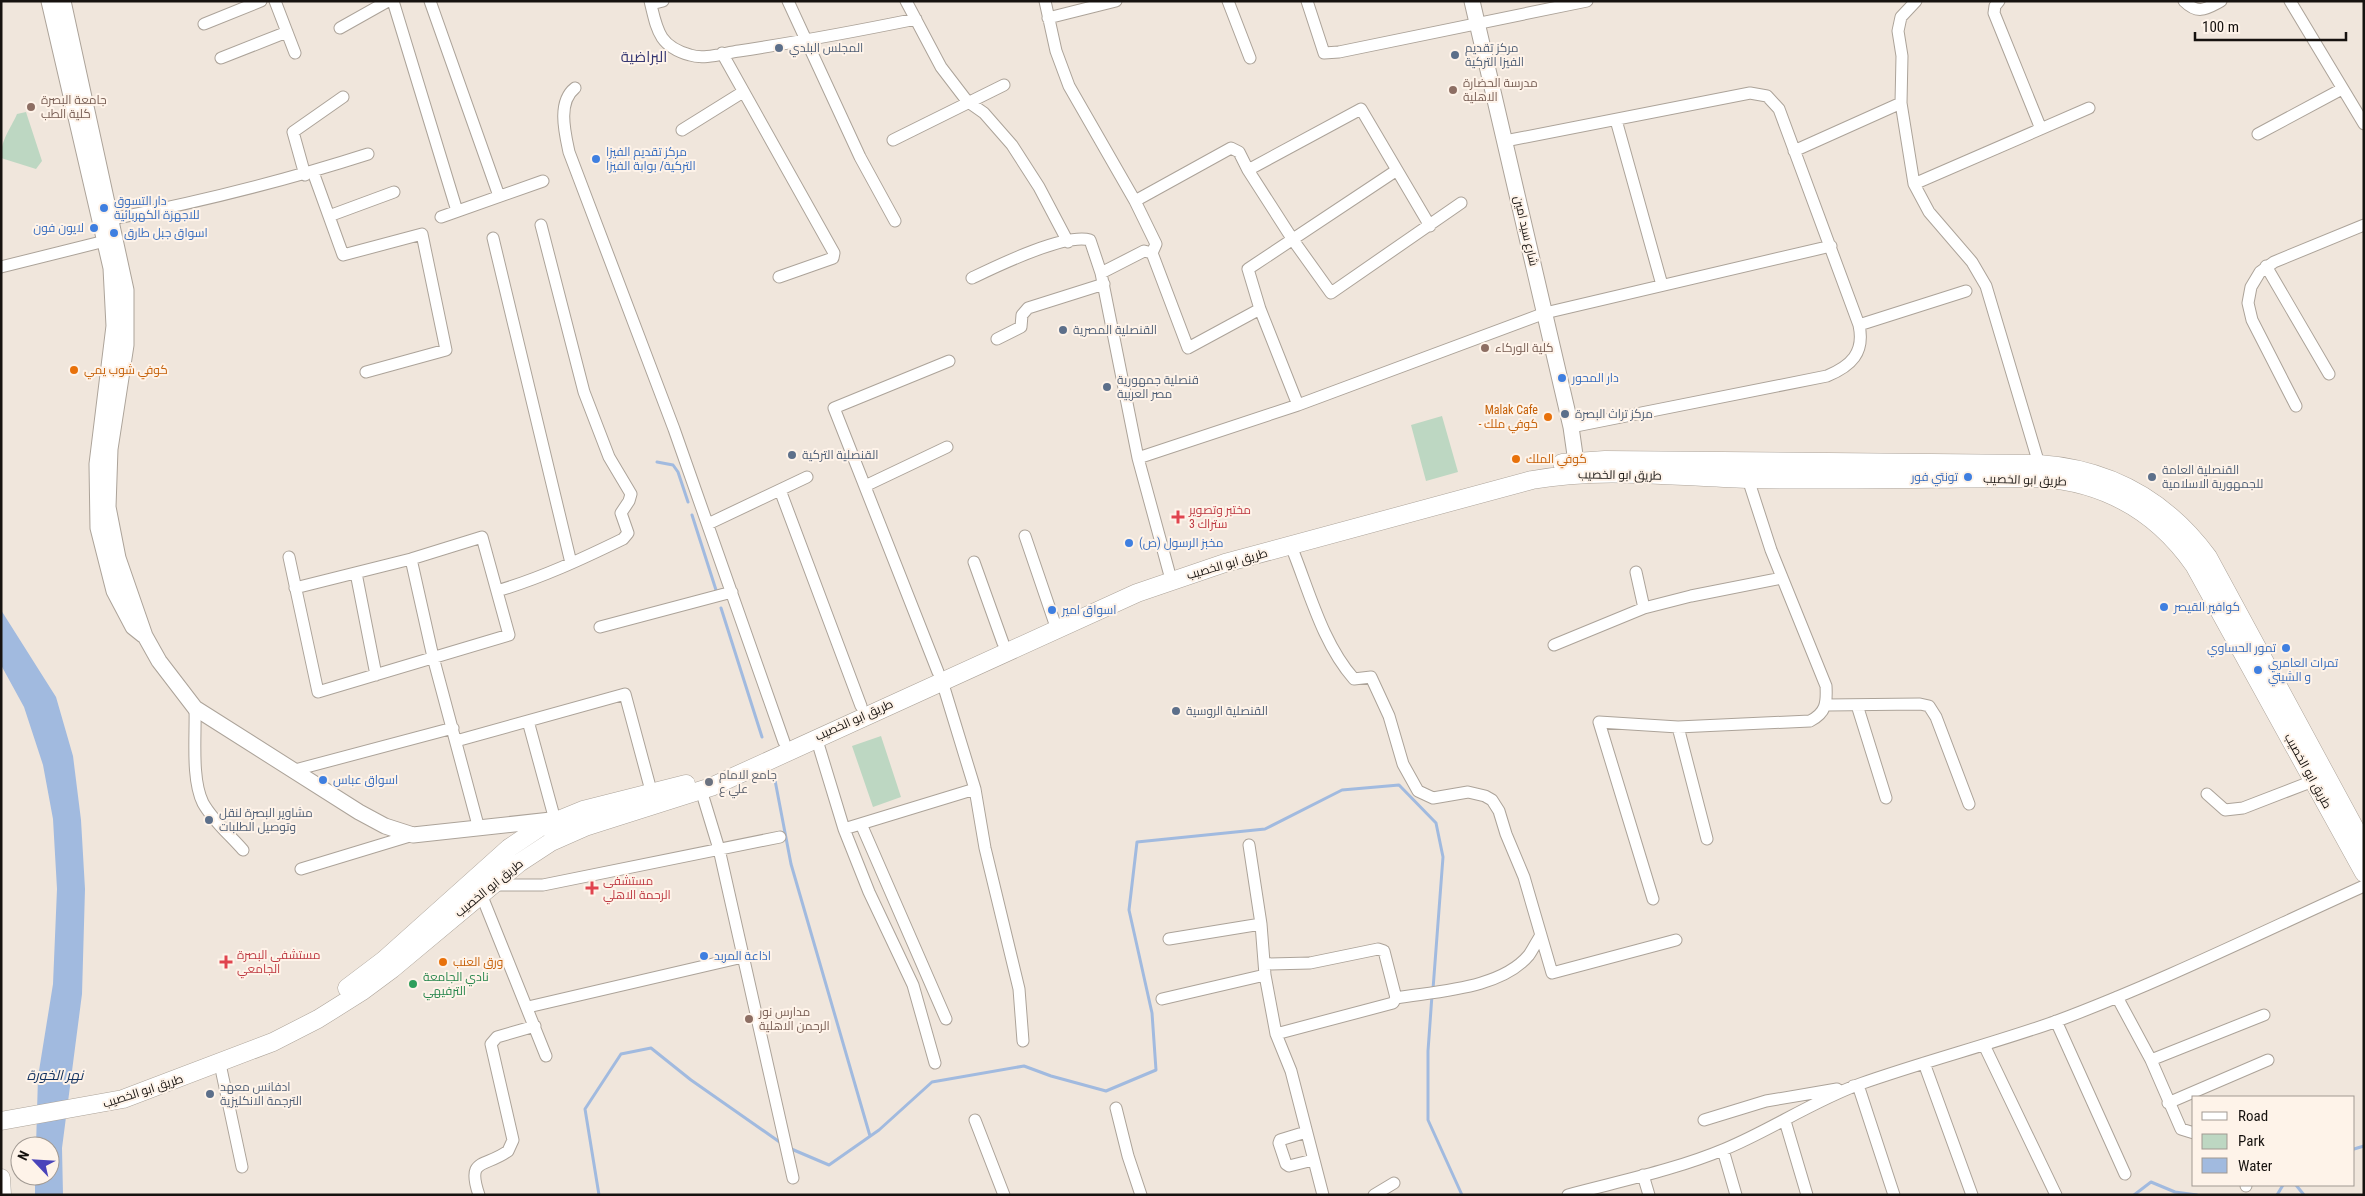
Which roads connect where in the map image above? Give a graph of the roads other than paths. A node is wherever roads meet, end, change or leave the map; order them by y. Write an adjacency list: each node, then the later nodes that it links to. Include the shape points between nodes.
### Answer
1 (49, 1): 74 (street)
2 (63, 1): 67 (street)
3 (261, 1): 27 (street)
4 (275, 1): 30 (street)
5 (364, 1): 24 (street)
6 (388, 1): 24 (street)
7 (394, 1): 64 (street)
8 (430, 1): 61 (street)
9 (663, 1): 23 (street)
10 (788, 1): 31 (street)
11 (906, 1): 26 (street)
12 (1045, 1): 25 (street)
13 (1116, 1): 25 (street)
14 (1228, 1): 35 (street)
15 (1307, 1): 28 (street, via 1324,53)
16 (1472, 1): 28 (street, شارع سيد امين)
17 (1587, 1): 28 (street)
18 (1916, 1): 43 (street, via 1898,24 1902,50)
19 (1999, 1): 48 (street, via 1994,13)
20 (2184, 1): 21 (street, via 2193,10 2201,11)
21 (2221, 1)
22 (2290, 1): 38 (street)
23 (650, 3): 33 (street, via 658,34 670,46 691,56)
24 (368, 13): 29 (street)
25 (1048, 18): 62 (street, via 1069,86)
26 (916, 19): 31 (street); 42 (street, via 941,67)
27 (204, 24)
28 (1477, 24): 52 (street, شارع سيد امين)
29 (340, 28)
30 (286, 32): 32 (street); 34 (street)
31 (804, 41): 33 (street); 68 (street)
32 (294, 53)
33 (722, 53): 39 (street)
34 (221, 58)
35 (1250, 58)
36 (1004, 85): 42 (street)
37 (575, 88): 104 (street, via 566,98 564,108 569,152)
38 (2342, 89): 44 (street); 50 (street)
39 (743, 92): 49 (street); 80 (street, via 834,253 833,258)
40 (343, 97): 57 (street, via 292,132)
41 (2364, 99): 44 (street)
42 (966, 101): 51 (street); 75 (street, via 984,113 1012,145)
43 (1901, 103): 53 (street); 59 (street)
44 (2353, 105): 47 (street)
45 (2089, 108): 48 (street)
46 (1616, 120): 52 (street); 53 (street, via 1759,93 1774,101); 83 (street)
47 (2364, 124)
48 (2041, 129): 59 (street)
49 (682, 130)
50 (2258, 134)
51 (893, 140)
52 (1505, 141): 86 (street, شارع سيد امين)
53 (1794, 151): 76 (street)
54 (368, 154): 57 (street)
55 (1248, 170): 56 (street, via 1361,110); 62 (street, via 1239,152 1232,148); 73 (street)
56 (1397, 170): 71 (street); 73 (street)
57 (309, 173): 65 (street); 67 (street, via 205,200)
58 (543, 181): 61 (street)
59 (1914, 184): 98 (street, via 1929,212 1972,262 1986,286)
60 (394, 192): 65 (street)
61 (499, 196): 64 (street)
62 (1135, 201): 77 (street, via 1156,244)
63 (1461, 202): 71 (street)
64 (458, 211): 66 (street)
65 (329, 216): 90 (street, via 343,255 422,234 446,350)
66 (441, 217)
67 (112, 219): 122 (street, via 124,272 128,326 110,449 108,507 118,558)
68 (895, 221)
69 (541, 225): 111 (street, via 584,392 609,456 631,494 621,513 628,530 626,538)
70 (2364, 225): 78 (street)
71 (1430, 226): 73 (street, via 1332,292)
72 (493, 238): 111 (street)
73 (1292, 240): 85 (street, via 1248,269)
74 (105, 241): 79 (street); 122 (street, via 111,268 114,326 97,464 96,507 102,549 114,591 133,627)
75 (1068, 242): 81 (street, via 1032,252); 82 (street, via 1081,238 1090,240)
76 (1831, 246): 83 (street); 87 (street)
77 (1152, 253): 82 (street, via 1144,251); 85 (street, via 1188,348)
78 (2266, 266): 91 (street); 93 (street, via 2251,287 2249,312)
79 (1, 268)
80 (779, 277)
81 (972, 278)
82 (1102, 278): 88 (street, via 1028,308 1022,315 1021,327); 96 (street)
83 (1662, 285): 86 (street)
84 (1966, 290): 87 (street)
85 (1260, 309): 92 (street)
86 (1545, 313): 92 (street); 94 (street, شارع سيد امين)
87 (1859, 325): 94 (street, via 1861,343 1854,360 1827,376)
88 (997, 339)
89 (949, 360): 102 (street, via 834,408)
90 (366, 372)
91 (2329, 374)
92 (1298, 405): 96 (street)
93 (2296, 406)
94 (1571, 428): 97 (street, شارع سيد امين)
95 (947, 447): 102 (street)
96 (1138, 458): 112 (street)
97 (1576, 462): 99 (main road, طريق ابو الخصيب); 105 (main road, طريق ابو الخصيب, via 1513,474)
98 (2039, 464): 99 (main road, طريق ابو الخصيب); 153 (main road, طريق ابو الخصيب, via 2079,469 2117,481 2163,508 2196,541 2218,574)
99 (1823, 471): 101 (main road, طريق ابو الخصيب); 139 (main road, طريق ابو الخصيب, via 2057,479 2093,487 2135,506 2171,535 2194,565)
100 (807, 477): 103 (street)
101 (1748, 479): 105 (main road, طريق ابو الخصيب, via 1600,473 1566,475 1532,480); 115 (street)
102 (865, 486): 127 (street)
103 (780, 490): 104 (street); 130 (street)
104 (708, 524): 118 (street)
105 (1354, 524): 107 (main road, طريق ابو الخصيب); 112 (main road, طريق ابو الخصيب)
106 (1025, 536): 120 (street)
107 (1291, 546): 127 (main road, طريق ابو الخصيب, via 1158,585); 163 (street, via 1330,642 1345,668 1354,679 1371,677 1380,694 1390,716 1403,764 1418,791 1433,798 1468,792 1492,800 1524,877)
108 (289, 557): 116 (street)
109 (411, 559): 114 (street); 117 (street, via 482,537); 125 (street)
110 (974, 562): 123 (street)
111 (571, 563): 117 (street)
112 (1169, 572): 120 (main road, طريق ابو الخصيب)
113 (1636, 572): 119 (street)
114 (356, 573): 116 (street); 126 (street)
115 (1782, 578): 119 (street); 128 (street, via 1826,686)
116 (295, 588): 126 (street, via 318,692)
117 (497, 591): 125 (street, via 509,635)
118 (732, 592): 121 (street); 137 (street)
119 (1644, 608): 124 (street)
120 (1054, 621): 123 (main road, طريق ابو الخصيب)
121 (600, 627)
122 (145, 636): 131 (street, via 159,661)
123 (1003, 643): 127 (main road, طريق ابو الخصيب)
124 (1554, 645)
125 (433, 657): 126 (street); 134 (street)
126 (376, 675)
127 (940, 676): 130 (main road, طريق ابو الخصيب); 135 (main road, طريق ابو الخصيب); 140 (street)
128 (1827, 705): 129 (street); 133 (street, via 1819,717 1810,722)
129 (1857, 705): 144 (street); 145 (street, via 1920,704 1932,709)
130 (861, 706): 137 (main road, طريق ابو الخصيب)
131 (196, 708): 138 (street); 156 (street, via 199,794 207,809)
132 (528, 721): 136 (street); 143 (street, via 625,694); 146 (street)
133 (1678, 727): 152 (street); 161 (street, via 1599,722)
134 (453, 728): 136 (street); 138 (street)
135 (816, 737): 141 (main road, طريق ابو الخصيب); 149 (street)
136 (456, 741): 148 (street)
137 (784, 742): 143 (main road, طريق ابو الخصيب)
138 (295, 770): 150 (street, via 359,812)
139 (2313, 781): 142 (street, via 2231,810 2225,810); 158 (main road, طريق ابو الخصيب)
140 (974, 789): 147 (street); 178 (street, via 1019,989)
141 (701, 790): 143 (main road, طريق ابو الخصيب); 155 (street)
142 (2207, 794)
143 (653, 798): 146 (main road, طريق ابو الخصيب); 160 (main road, طريق ابو الخصيب, via 559,838 527,857)
144 (1886, 798)
145 (1968, 804)
146 (555, 820): 148 (street); 167 (main road, طريق ابو الخصيب, via 509,848)
147 (861, 824): 149 (street); 174 (street)
148 (479, 829): 150 (street)
149 (844, 829): 183 (street, via 912,985)
150 (413, 836): 157 (street)
151 (780, 837): 155 (street)
152 (1707, 839)
153 (2364, 845)
154 (1250, 846): 162 (street)
155 (719, 849): 160 (street, via 543,885); 166 (street)
156 (243, 850)
157 (301, 869)
158 (2364, 873)
159 (2364, 886): 169 (street)
160 (486, 890): 167 (main road, طريق ابو الخصيب); 172 (street)
161 (1653, 899)
162 (1261, 924): 164 (street); 168 (street)
163 (1541, 935): 165 (street, via 1552,973); 170 (street, via 1528,956 1481,985)
164 (1169, 939)
165 (1676, 940)
166 (743, 957): 172 (street); 204 (street)
167 (388, 964): 185 (main road, طريق ابو الخصيب, via 318,1019); 187 (main road, طريق ابو الخصيب, via 269,1032)
168 (1265, 970): 170 (street, via 1378,949 1384,951); 171 (street); 177 (street)
169 (2117, 997): 175 (street); 181 (street)
170 (1396, 998): 177 (street, via 1393,1003)
171 (1162, 999)
172 (528, 1007): 176 (street)
173 (2264, 1015): 181 (street)
174 (946, 1019)
175 (2056, 1021): 179 (street); 201 (street)
176 (535, 1026): 180 (street); 208 (street, via 497,1037 491,1044 513,1140 508,1151 475,1170 473,1178)
177 (1276, 1034): 196 (street, via 1291,1071)
178 (1023, 1041)
179 (1984, 1045): 184 (street); 218 (street)
180 (546, 1056)
181 (2150, 1060): 188 (street)
182 (2268, 1060): 188 (street)
183 (935, 1063)
184 (1924, 1063): 186 (street); 217 (street)
185 (220, 1064): 187 (main road, طريق ابو الخصيب, via 130,1097); 200 (street)
186 (1858, 1085): 193 (street, via 1766,1101); 195 (street); 216 (street)
187 (72, 1103): 191 (main road, طريق ابو الخصيب)
188 (2168, 1103): 197 (street, via 2181,1129)
189 (1, 1108): 191 (main road, طريق ابو الخصيب)
190 (1116, 1108): 210 (street)
191 (28, 1110): 194 (main road, طريق ابو الخصيب)
192 (975, 1120): 209 (street)
193 (1704, 1120)
194 (1, 1121)
195 (1785, 1121): 198 (street); 215 (street)
196 (1306, 1132): 199 (street); 199 (street, via 1279,1143 1286,1164 1290,1166)
197 (2192, 1132)
198 (1723, 1150): 202 (street); 214 (street)
199 (1313, 1160): 211 (street)
200 (242, 1167)
201 (2125, 1174)
202 (1643, 1175): 206 (street); 213 (street)
203 (1, 1178): 207 (main road)
204 (793, 1178)
205 (1394, 1183): 212 (street)
206 (1572, 1194)
207 (2, 1195)
208 (479, 1195)
209 (1004, 1195)
210 (1141, 1195)
211 (1323, 1195)
212 (1374, 1195)
213 (1649, 1195)
214 (1736, 1195)
215 (1807, 1195)
216 (1894, 1195)
217 (1972, 1195)
218 (2056, 1195)

